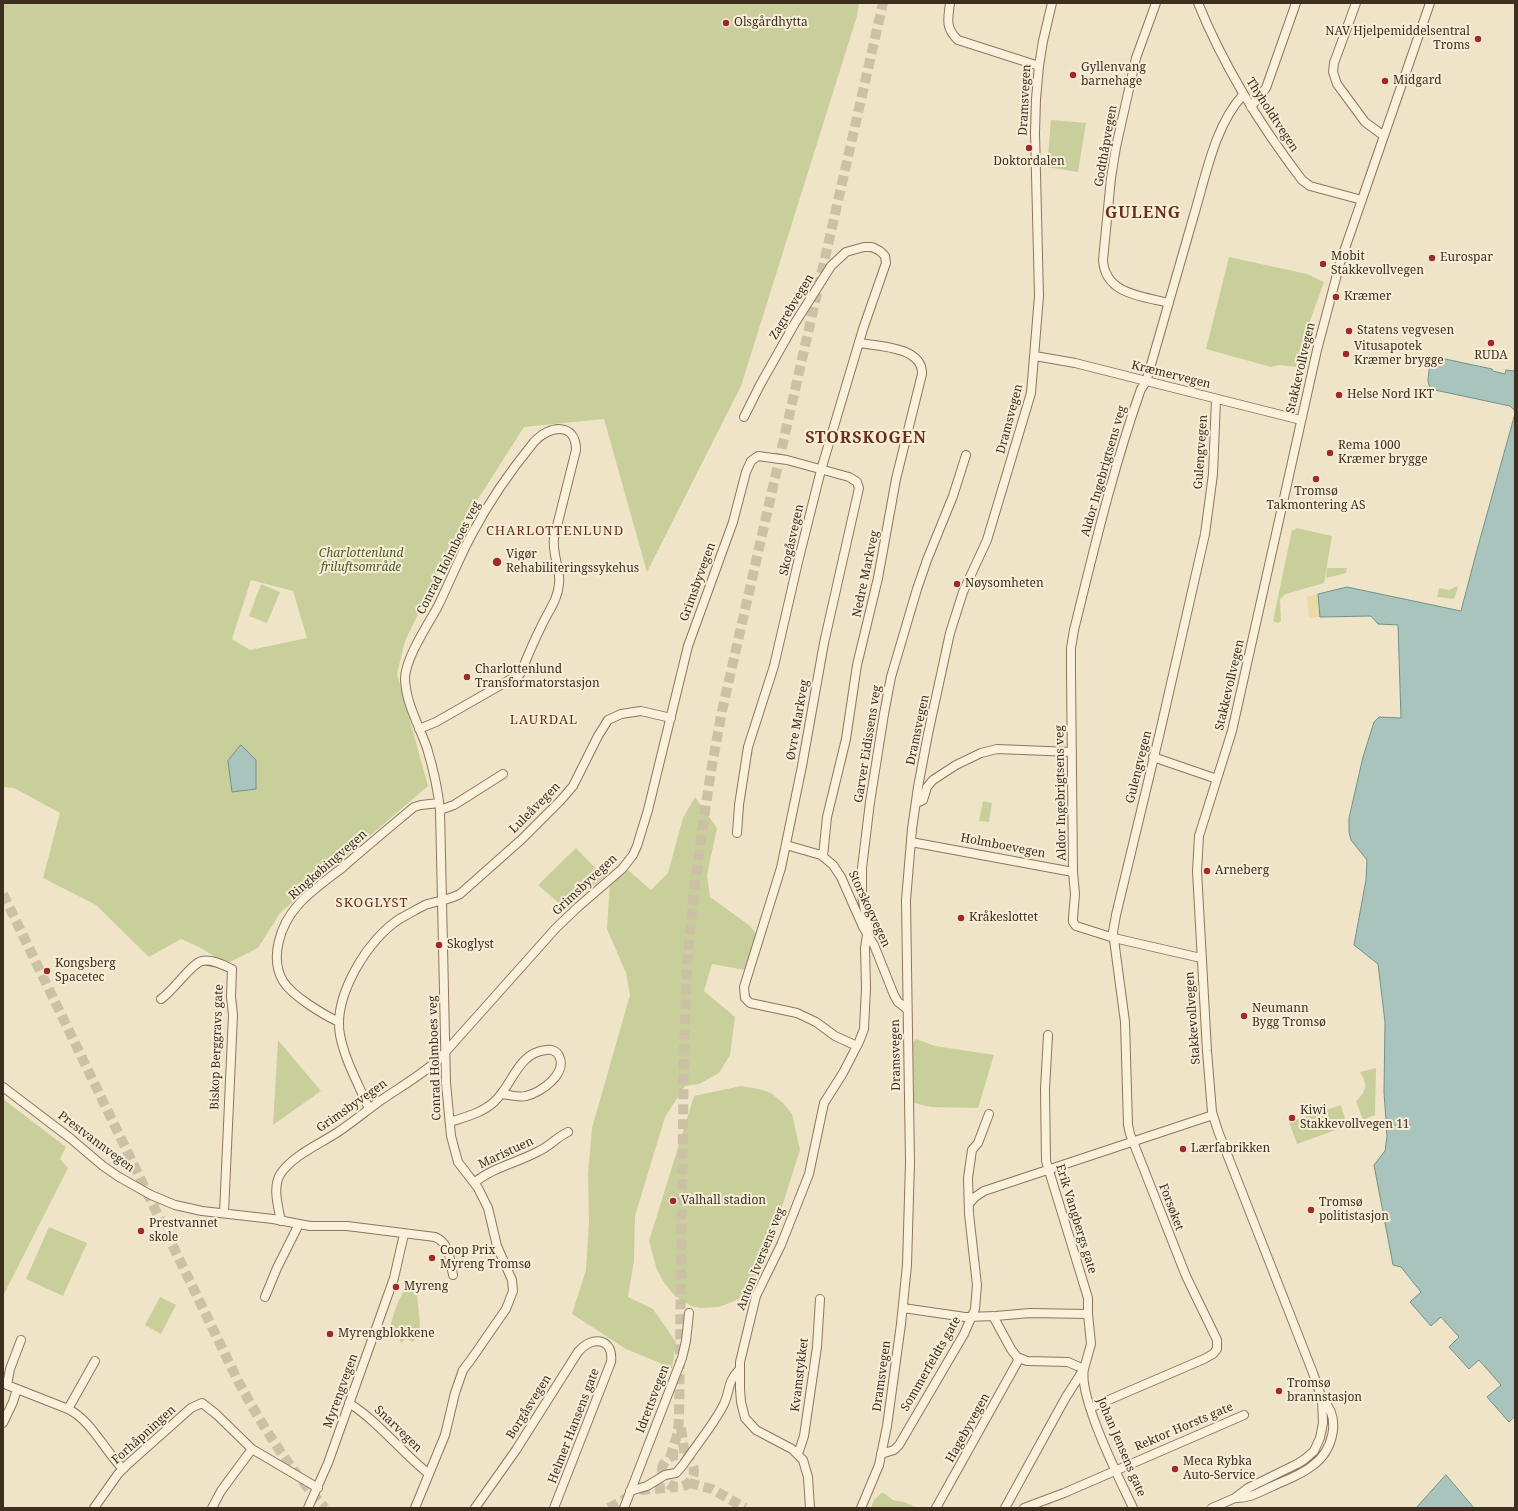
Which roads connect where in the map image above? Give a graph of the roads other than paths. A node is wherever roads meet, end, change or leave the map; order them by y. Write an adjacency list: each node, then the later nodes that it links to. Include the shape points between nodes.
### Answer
1 (950, 3): 8 (street, via 948,25 958,40)
2 (1052, 3): 8 (street, Dramsvegen)
3 (1156, 3): 14 (street, Godthåpvegen, via 1136,58 1116,147 1103,260 1106,273 1113,285)
4 (1198, 3): 9 (street, Thyholdtvegen)
5 (1296, 3): 10 (street, via 1266,88)
6 (1356, 3): 11 (street, via 1334,64 1334,75 1337,84 1365,122)
7 (1430, 3): 11 (street, Stakkevollvegen)
8 (1039, 66): 16 (street, Dramsvegen, via 1035,133 1039,296)
9 (1243, 95): 10 (street, Thyholdtvegen); 14 (street, Aldor Ingebrigtsens veg, via 1232,107 1224,122)
10 (1250, 107): 12 (street, Thyholdtvegen, via 1302,180 1310,186)
11 (1384, 136): 12 (street, Stakkevollvegen)
12 (1362, 200): 20 (street, Stakkevollvegen, via 1330,299)
13 (885, 256): 15 (street, Skogåsvegen, via 886,263); 19 (street, Zagrebvegen, via 875,248 858,248 846,252 831,266 792,329)
14 (1168, 303): 17 (street, Aldor Ingebrigtsens veg)
15 (859, 343): 22 (street, Skogåsvegen); 34 (street, Nedre Markveg, via 911,354 921,364 922,374 896,479 878,578 857,665 846,739 827,817)
16 (1035, 356): 17 (street, Kræmervegen, via 1075,363); 29 (street, Dramsvegen, via 1029,400 998,507 983,551 963,592 950,633)
17 (1146, 382): 18 (street, Kræmervegen); 25 (street, Aldor Ingebrigtsens veg, via 1141,389 1119,458 1074,630 1071,660)
18 (1216, 399): 20 (street, Kræmervegen); 26 (street, Gulengvegen, via 1213,474 1205,534)
19 (744, 417)
20 (1301, 420): 28 (street, Stakkevollvegen, via 1239,703)
21 (966, 454): 37 (street, Garver Eidissens veg, via 953,496 921,578 887,694 862,868 862,895)
22 (821, 470): 23 (street, Grimsbyvegen, via 765,456 758,456 751,461 733,522 688,646); 31 (street, Skogåsvegen, via 774,666 748,747 739,805); 33 (street, Øvre Markveg, via 854,479 859,488 824,643)
23 (670, 718): 36 (street, Luleåvegen, via 641,711 621,714 608,720 573,786 561,800 460,894); 45 (street, Grimsbyvegen, via 645,824 633,855 615,877 556,928)
24 (419, 729): 24 (street, Conrad Holmboes veg, via 409,702 405,678 409,662 472,534 508,475 538,438 550,430 562,429 570,432 574,437 576,450 555,532 553,551 560,577 559,586 520,674); 30 (street, Conrad Holmboes veg, via 433,768)
25 (1072, 752): 29 (street, via 997,749 981,753 933,780 923,800); 35 (street, Aldor Ingebrigtsens veg)
26 (1153, 757): 28 (street); 38 (street, Gulengvegen, via 1113,927)
27 (503, 774): 30 (street, via 454,805)
28 (1217, 779): 39 (street, Stakkevollvegen, via 1199,836 1197,859)
29 (916, 802): 32 (street, Dramsvegen)
30 (439, 806): 36 (street, Conrad Holmboes veg); 42 (street, Ringkøbingvegen, via 421,804 414,807 298,904 282,930 278,957 283,981 309,1004)
31 (738, 833)
32 (911, 842): 35 (street, Holmboevegen); 41 (street, Dramsvegen, via 906,900)
33 (786, 845): 34 (street, Storskogvegen); 44 (street, Øvre Markveg, via 744,987 745,998 753,1004 803,1016)
34 (823, 856): 37 (street, Storskogvegen, via 833,864 841,877)
35 (1073, 872): 38 (street, via 1074,925)
36 (441, 901): 42 (street, Luleåvegen, via 424,906 400,919 376,939 350,981); 45 (street, Conrad Holmboes veg)
37 (867, 934): 41 (street, Storskogvegen, via 894,995); 44 (street, Garver Eidissens veg, via 865,1020)
38 (1114, 938): 39 (street); 53 (street, Gulengvegen, via 1126,1038 1128,1124)
39 (1201, 958): 50 (street, Stakkevollvegen)
40 (162, 999): 57 (street, Biskop Berggravs gate, via 195,964 201,961 214,962 232,969 233,1015)
41 (907, 1009): 64 (street, Dramsvegen, via 910,1205)
42 (339, 1022): 48 (street, via 344,1050)
43 (1048, 1035): 54 (street, Erik Vangbergs gate, via 1045,1140)
44 (857, 1046): 74 (street, Anton Iversens veg, via 824,1104 809,1174 781,1245 756,1296)
45 (446, 1051): 48 (street, Grimsbyvegen, via 423,1072); 51 (street, Conrad Holmboes veg)
46 (3, 1087): 57 (street, Prestvannvegen, via 119,1177 175,1205)
47 (502, 1094): 47 (street, via 527,1057 535,1052 550,1049 558,1053 558,1073 542,1090 518,1097); 51 (street, via 483,1110)
48 (369, 1109): 58 (street, Grimsbyvegen, via 281,1173 276,1191)
49 (989, 1114): 56 (street, via 978,1143 972,1150 968,1178)
50 (1213, 1115): 53 (street); 102 (street, Stakkevollvegen, via 1322,1399 1331,1411 1334,1421 1331,1439 1323,1455 1313,1465 1248,1497 1235,1498)
51 (450, 1122): 55 (street, Conrad Holmboes veg, via 458,1162)
52 (568, 1132): 55 (street, Maristuen, via 542,1150 489,1172)
53 (1133, 1142): 54 (street); 78 (street, Forsøket, via 1188,1281 1217,1340 1217,1349 1204,1359)
54 (1048, 1170): 56 (street, via 984,1192 975,1197); 66 (street, Erik Vangbergs gate, via 1088,1298)
55 (474, 1183): 86 (street, Conrad Holmboes veg, via 488,1208 497,1246 512,1280 513,1291 506,1309 463,1370 445,1435)
56 (970, 1204): 67 (street, via 977,1285)
57 (224, 1214): 58 (street, Prestvannvegen)
58 (281, 1221): 59 (street, Prestvannvegen)
59 (299, 1224): 60 (street, Prestvannvegen, via 347,1226); 62 (street)
60 (404, 1234): 61 (street, Prestvannvegen, via 427,1235 441,1239 447,1249); 76 (street, Myrengvegen, via 394,1278)
61 (453, 1275)
62 (264, 1297)
63 (820, 1298): 82 (street, Kvamstykket, via 817,1347 803,1443)
64 (903, 1308): 67 (street); 83 (street, Dramsvegen, via 890,1409)
65 (689, 1313): 88 (street, Idrettsvegen, via 682,1358)
66 (1088, 1314): 68 (street, Sommerfeldts gate, via 1030,1313); 73 (street, via 1091,1344)
67 (972, 1316): 68 (street, Sommerfeldts gate); 83 (street, Sommerfeldts gate, via 899,1445 894,1450)
68 (993, 1316): 71 (street)
69 (21, 1340): 75 (street, via 10,1370 8,1385)
70 (611, 1352): 93 (street, Borgåsvegen, via 606,1344 599,1341 591,1341 583,1346 516,1450); 94 (street, Helmer Hansens gate, via 608,1371)
71 (1019, 1359): 73 (street, via 1034,1362 1068,1362); 98 (street, Hagebyvegen)
72 (95, 1361): 77 (street)
73 (1084, 1369): 78 (street, Johan Jensens gate, via 1083,1380); 99 (street)
74 (739, 1370): 82 (street, Anton Iversens veg, via 741,1402 749,1424); 88 (street, via 729,1384 721,1408 676,1473 665,1475 647,1486)
75 (16, 1389): 77 (street); 80 (street)
76 (349, 1403): 86 (street, Snarvegen, via 371,1419); 87 (street, Myrengvegen)
77 (68, 1408): 84 (street, via 85,1422)
78 (1090, 1408): 85 (street, Johan Jensens gate)
79 (1244, 1415): 85 (street, Rektor Horsts gate)
80 (3, 1423)
81 (252, 1449): 84 (street, Forhåpningen, via 206,1406 200,1404 191,1408); 87 (street); 90 (street, via 221,1491)
82 (798, 1454): 96 (street, via 805,1462)
83 (881, 1454): 97 (street, Dramsvegen, via 876,1475)
84 (123, 1469): 89 (street, Forhåpningen)
85 (1116, 1470): 100 (street, Rektor Horsts gate); 101 (street, Johan Jensens gate)
86 (429, 1474): 92 (street, Conrad Holmboes veg)
87 (318, 1488): 91 (street, Myrengvegen)
88 (630, 1491): 95 (street, Idrettsvegen)
89 (94, 1508)
90 (212, 1508)
91 (308, 1508)
92 (415, 1508)
93 (474, 1508)
94 (554, 1508)
95 (624, 1508)
96 (810, 1508)
97 (861, 1508)
98 (936, 1508)
99 (1005, 1508)
100 (1024, 1508)
101 (1133, 1508)
102 (1212, 1508)

